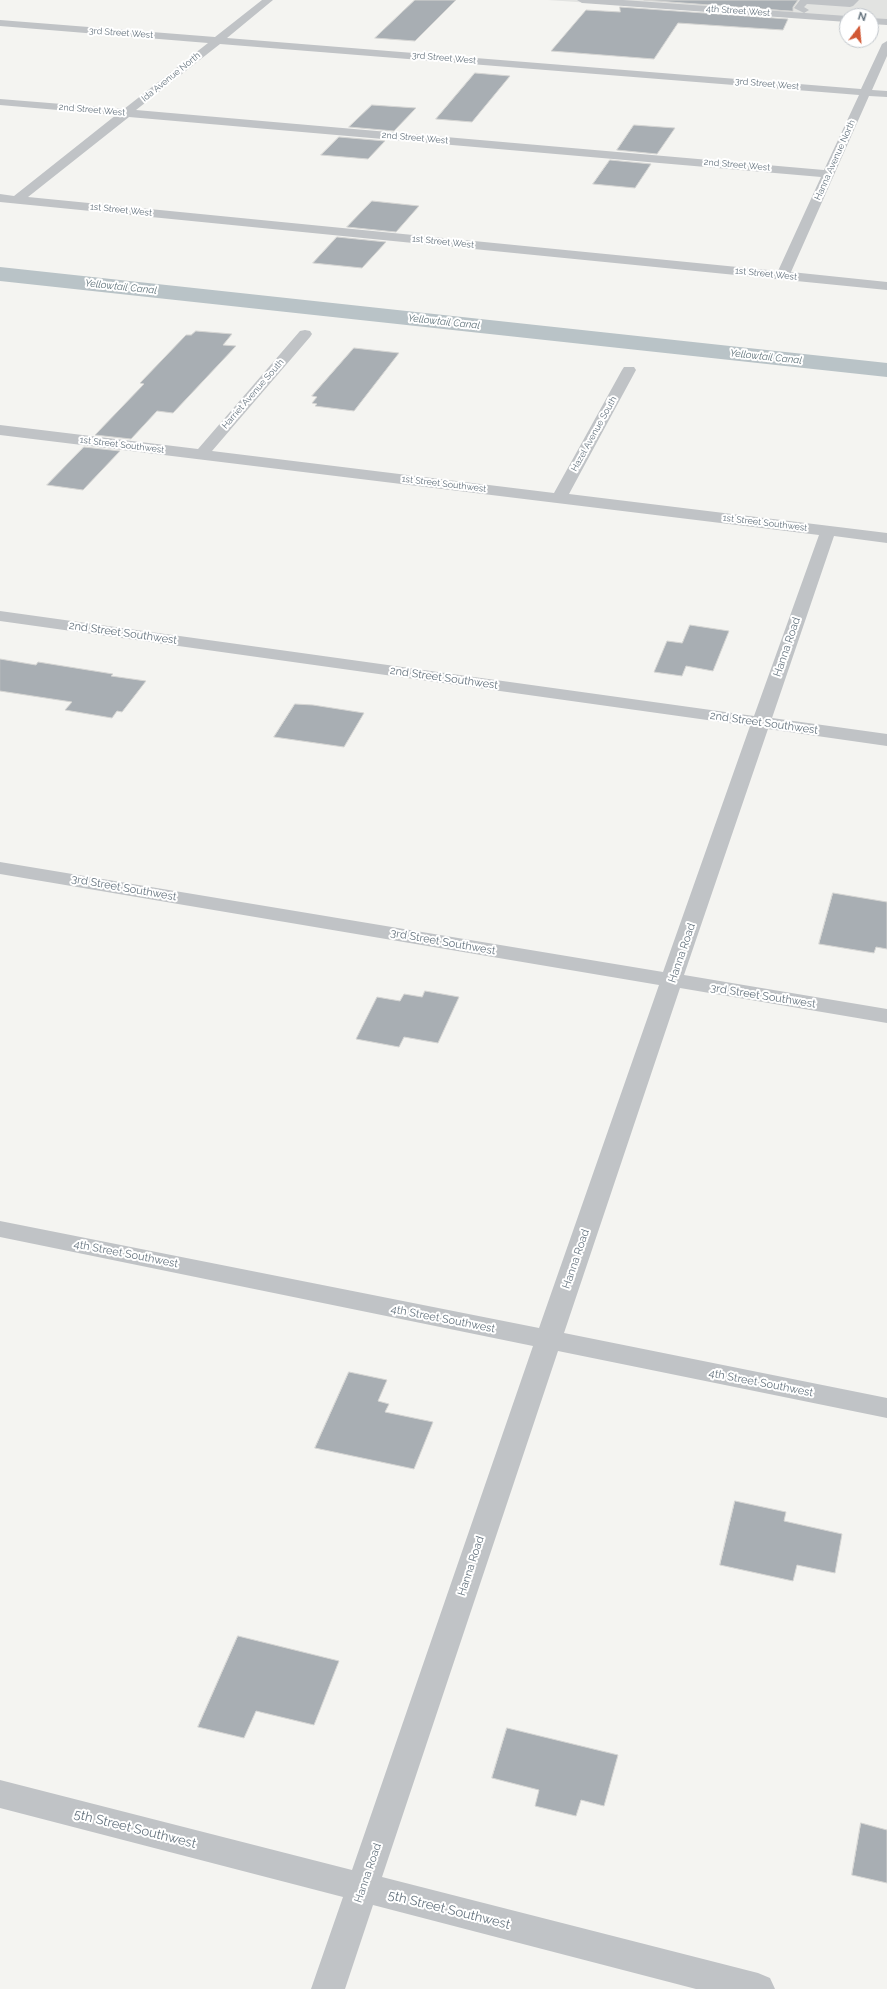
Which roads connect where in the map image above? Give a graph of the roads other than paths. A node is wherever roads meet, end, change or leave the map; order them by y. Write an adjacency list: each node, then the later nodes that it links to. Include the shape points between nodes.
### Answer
1 (268, 0): 8 (street, Ida Avenue North)
2 (582, 0): 4 (street, 4th Street West)
3 (854, 0): 5 (lane, via 850,4)
4 (611, 1): 5 (street, 4th Street West)
5 (805, 7): 6 (street, 4th Street West)
6 (839, 17)
7 (0, 23): 8 (street, 3rd Street West)
8 (217, 40): 10 (street, 3rd Street West); 13 (street, Ida Avenue North)
9 (887, 44): 10 (street, Hanna Avenue North)
10 (866, 92): 11 (street, 3rd Street West); 14 (street, Hanna Avenue North)
11 (887, 94)
12 (0, 102): 13 (street, 2nd Street West)
13 (127, 113): 14 (street, 2nd Street West); 16 (street, Ida Avenue North)
14 (829, 174): 17 (street, Hanna Avenue North)
15 (0, 198): 16 (street, 1st Street West)
16 (18, 199): 17 (street, 1st Street West)
17 (783, 275): 18 (street, 1st Street West)
18 (887, 286)
19 (305, 334): 22 (street, Harriet Avenue South)
20 (629, 370): 23 (street, Hazel Avenue South)
21 (0, 430): 22 (street, 1st Street Southwest)
22 (201, 455): 23 (street, 1st Street Southwest)
23 (559, 498): 24 (street, 1st Street Southwest)
24 (828, 531): 25 (street, 1st Street Southwest); 27 (street, Hanna Road)
25 (887, 538)
26 (0, 616): 27 (street, 2nd Street Southwest)
27 (761, 722): 28 (street, 2nd Street Southwest); 30 (street, Hanna Road)
28 (887, 740)
29 (0, 868): 30 (street, 3rd Street Southwest)
30 (672, 981): 31 (street, 3rd Street Southwest); 33 (street, Hanna Road)
31 (887, 1016)
32 (0, 1229): 33 (street, 4th Street Southwest)
33 (549, 1340): 34 (street, 4th Street Southwest); 36 (street, Hanna Road, via 495,1492)
34 (887, 1408)
35 (0, 1794): 36 (street, 5th Street Southwest)
36 (363, 1888): 37 (street, Hanna Road); 38 (street, 5th Street Southwest)
37 (328, 1989)
38 (758, 1989)

